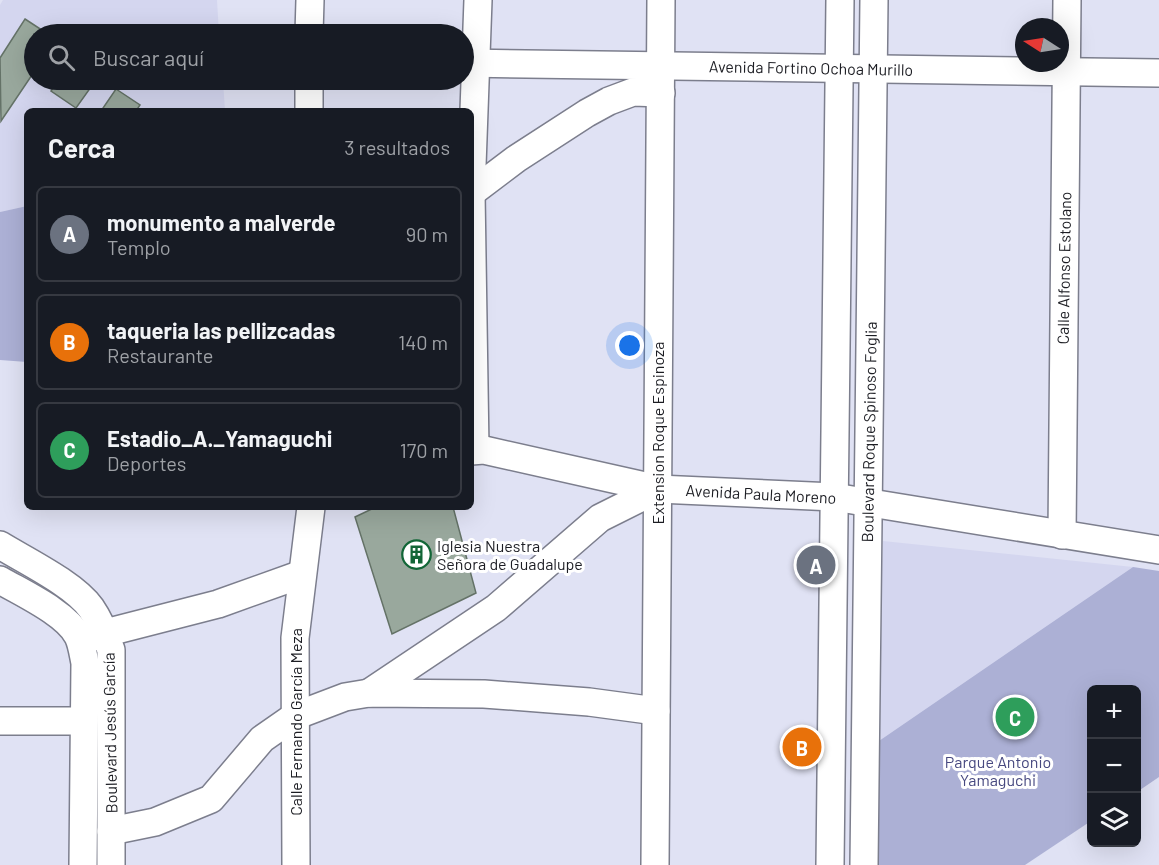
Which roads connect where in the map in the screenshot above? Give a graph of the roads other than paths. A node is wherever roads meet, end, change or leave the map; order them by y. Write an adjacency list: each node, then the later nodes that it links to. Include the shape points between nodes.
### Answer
1 (310, 0): 8 (street)
2 (478, 0): 9 (street)
3 (661, 0): 11 (street, Extension Roque Espinoza)
4 (840, 0): 12 (street, Boulevard Roque Spinoso Foglia)
5 (874, 0): 13 (street, Boulevard Roque Spinoso Foglia)
6 (1067, 0): 7 (street, Calle Alfonso Estolano)
7 (1067, 18)
8 (309, 24)
9 (474, 32)
10 (474, 63): 11 (street, Avenida Fortino Ochoa Murillo)
11 (661, 65): 12 (street, Avenida Fortino Ochoa Murillo); 20 (street, Extension Roque Espinoza)
12 (839, 69): 13 (street, Avenida Fortino Ochoa Murillo); 26 (street, Boulevard Roque Spinoso Foglia)
13 (873, 69): 14 (street, Avenida Fortino Ochoa Murillo); 27 (street, Boulevard Roque Spinoso Foglia)
14 (1015, 70)
15 (1069, 71): 17 (street, Avenida Fortino Ochoa Murillo)
16 (1066, 72): 29 (street, Calle Alfonso Estolano)
17 (1159, 73)
18 (309, 90): 21 (street)
19 (470, 90): 22 (street)
20 (661, 93): 23 (street, via 633,92 586,113); 25 (street, Extension Roque Espinoza)
21 (309, 108)
22 (470, 108)
23 (474, 191)
24 (474, 450): 25 (street, Avenida Paula Moreno)
25 (658, 489): 26 (street, Avenida Paula Moreno); 35 (street, via 600,518 496,608); 36 (street, Extension Roque Espinoza)
26 (834, 497): 27 (street, Avenida Paula Moreno); 45 (street, Boulevard Roque Spinoso Foglia)
27 (868, 502): 29 (street, Avenida Paula Moreno); 46 (street, Boulevard Roque Spinoso Foglia)
28 (311, 510): 32 (street, Calle Fernando García Meza)
29 (1062, 535): 31 (street, Avenida Paula Moreno)
30 (0, 545): 34 (street, Boulevard Jesús García, via 71,588 90,607)
31 (1159, 550)
32 (302, 574): 34 (street, via 218,604); 37 (street, Calle Fernando García Meza, via 295,638)
33 (0, 580): 34 (street, Boulevard Jesús García, via 50,610 77,633)
34 (93, 638): 39 (street, Boulevard Jesús García, via 85,663); 40 (street, Boulevard Jesús García, via 111,650)
35 (369, 693): 36 (street, via 484,694); 37 (street, via 345,697)
36 (657, 711): 44 (street, Extension Roque Espinoza)
37 (296, 716): 40 (street, via 262,739 211,799 155,822); 43 (street, Calle Fernando García Meza)
38 (0, 721): 39 (street)
39 (84, 722): 41 (street, Boulevard Jesús García)
40 (111, 831): 42 (street, Boulevard Jesús García)
41 (83, 865)
42 (111, 865)
43 (296, 865)
44 (655, 865)
45 (830, 865)
46 (864, 865)

